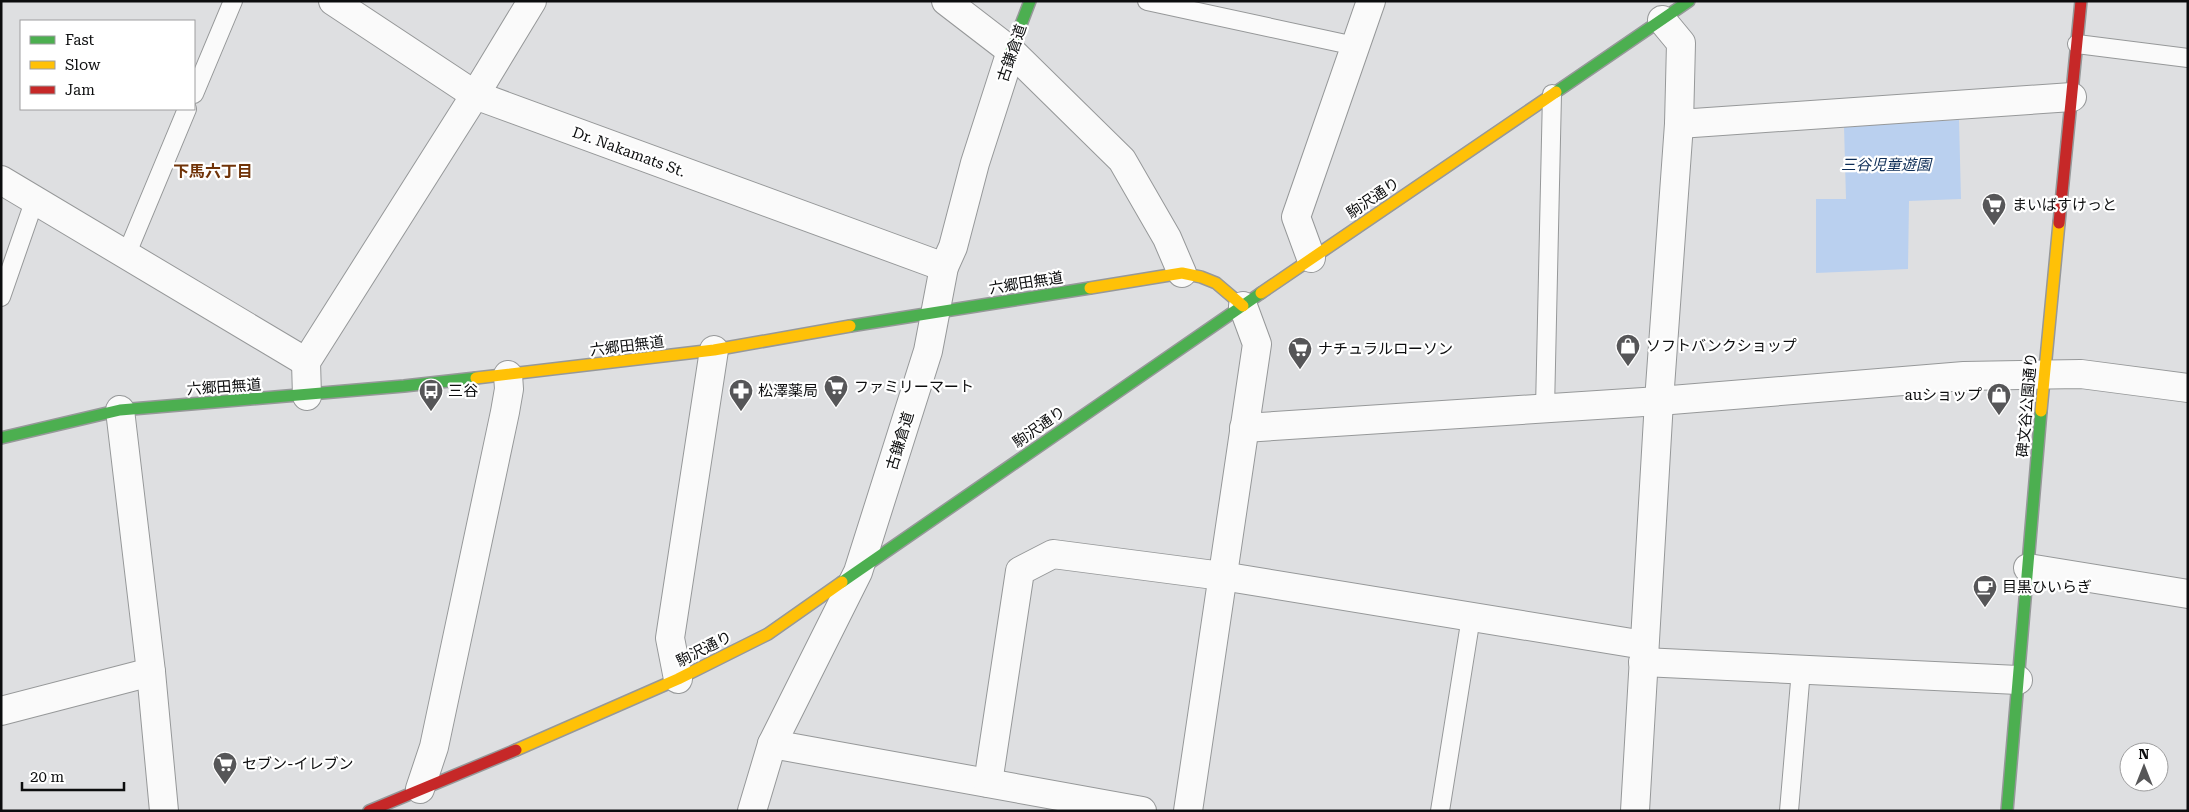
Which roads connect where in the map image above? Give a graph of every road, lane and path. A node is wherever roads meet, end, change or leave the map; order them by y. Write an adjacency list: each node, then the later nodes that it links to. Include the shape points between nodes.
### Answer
1 (233, 1): 15 (lane)
2 (333, 1): 17 (street, Dr. Nakamats St.)
3 (532, 1): 17 (street)
4 (946, 1): 13 (street)
5 (1030, 1): 13 (street, 古鎌倉道)
6 (1147, 1): 12 (lane)
7 (1372, 1): 12 (street)
8 (1690, 1): 10 (street, 駒沢通り)
9 (2081, 1): 11 (street, 碑文谷公園通り)
10 (1662, 20): 16 (street, 駒沢通り); 20 (street, via 1682,43)
11 (2077, 44): 14 (lane); 18 (street, 碑文谷公園通り)
12 (1355, 46): 24 (street, via 1296,217)
13 (1011, 51): 25 (street, 古鎌倉道); 26 (street, via 1122,160 1167,238)
14 (2188, 58)
15 (195, 92)
16 (1552, 94): 24 (street, 駒沢通り); 37 (lane)
17 (475, 95): 25 (street, Dr. Nakamats St.); 31 (street)
18 (2072, 97): 20 (street); 32 (street, 碑文谷公園通り)
19 (187, 110): 23 (lane)
20 (1679, 124): 36 (street)
21 (1, 180): 22 (street)
22 (35, 199): 23 (street); 27 (lane)
23 (126, 253): 31 (street)
24 (1311, 258): 28 (street, 駒沢通り)
25 (944, 268): 29 (street, 古鎌倉道)
26 (1182, 273): 28 (street, 六郷田無道, via 1204,276 1226,288); 29 (street, 六郷田無道)
27 (1, 297)
28 (1244, 306): 39 (street, via 1257,344); 42 (street, 駒沢通り)
29 (937, 312): 30 (street, 六郷田無道); 42 (street, 古鎌倉道, via 928,351)
30 (714, 350): 33 (street, 六郷田無道); 49 (street, via 670,638)
31 (306, 362): 35 (street)
32 (2044, 374): 34 (street, via 2081,374); 36 (street, via 1964,376); 41 (street, 碑文谷公園通り)
33 (508, 375): 35 (street, 六郷田無道); 54 (street, via 505,412 438,728)
34 (2188, 388)
35 (307, 396): 38 (street, 六郷田無道)
36 (1659, 401): 37 (street); 46 (street)
37 (1545, 409): 39 (street)
38 (120, 410): 40 (street, 六郷田無道); 48 (street)
39 (1244, 428): 43 (street)
40 (1, 438)
41 (2028, 568): 44 (street); 50 (street, 碑文谷公園通り)
42 (858, 572): 49 (street, 駒沢通り, via 768,634); 52 (street, 古鎌倉道)
43 (1222, 576): 45 (street); 53 (street, via 1053,554 1020,571); 59 (street)
44 (2188, 594)
45 (1471, 618): 46 (street); 60 (lane)
46 (1643, 654): 47 (street); 61 (street)
47 (1801, 670): 50 (street); 62 (lane)
48 (151, 672): 51 (street); 55 (street)
49 (678, 679): 54 (street, 駒沢通り, via 525,746)
50 (2018, 680): 63 (street, 碑文谷公園通り)
51 (1, 711)
52 (772, 744): 53 (street); 57 (street, 古鎌倉道)
53 (988, 783): 58 (street)
54 (417, 800): 56 (street, 駒沢通り)
55 (164, 811)
56 (369, 811)
57 (752, 811)
58 (1142, 811)
59 (1188, 811)
60 (1440, 811)
61 (1635, 811)
62 (1790, 811)
63 (2007, 811)

